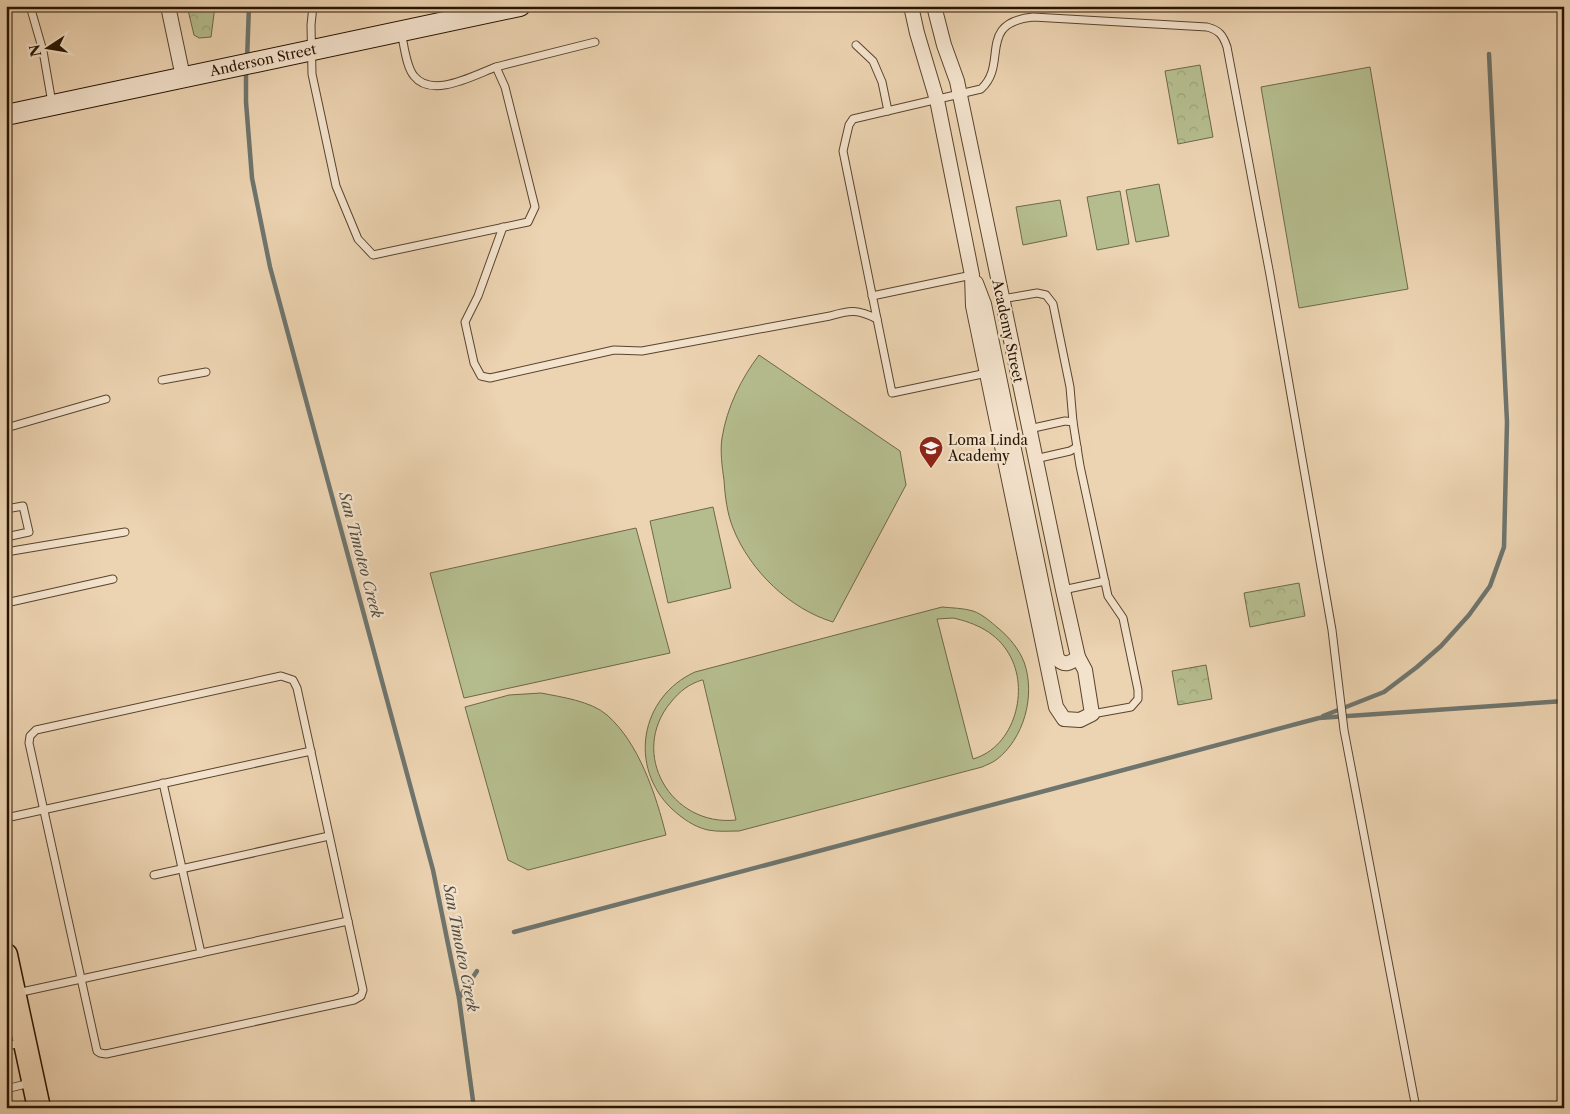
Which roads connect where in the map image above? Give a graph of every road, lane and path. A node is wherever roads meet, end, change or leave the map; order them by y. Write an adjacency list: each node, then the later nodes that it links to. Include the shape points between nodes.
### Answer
1 (30, 6): 16 (lane, via 43,51)
2 (168, 6): 13 (street)
3 (313, 6): 11 (lane)
4 (520, 6): 7 (main road, Anderson Street)
5 (911, 6): 15 (street, Academy Street)
6 (934, 6): 14 (street, Academy Street)
7 (487, 10): 8 (main road, Anderson Street)
8 (401, 31): 11 (main road, Anderson Street); 12 (lane, via 414,76 427,86 444,86)
9 (595, 42): 12 (lane)
10 (856, 45): 17 (lane, via 873,61)
11 (311, 51): 13 (main road, Anderson Street); 19 (lane, via 312,74 336,186 358,240 373,255)
12 (496, 67): 19 (lane, via 505,88 534,207 528,222)
13 (183, 77): 16 (main road, Anderson Street)
14 (959, 95): 15 (lane); 22 (street, Academy Street); 59 (lane, via 986,85 998,37 1005,26 1018,18 1207,27 1222,35 1227,47 1270,275 1332,630 1344,730)
15 (937, 100): 17 (lane); 20 (street, Academy Street)
16 (52, 105): 18 (main road, Anderson Street)
17 (888, 110): 21 (lane, via 853,119 843,150)
18 (6, 115)
19 (503, 227): 23 (lane, via 465,322 480,376 490,378 614,350 642,351 848,310 863,312)
20 (972, 275): 21 (lane); 25 (street, Academy Street, via 973,306); 41 (street, Academy Street, via 984,304 1057,658 1066,664)
21 (872, 296): 23 (lane)
22 (1002, 300): 28 (lane, via 1037,293 1046,295 1053,304 1070,387); 30 (street, Academy Street)
23 (877, 319): 25 (lane, via 892,393)
24 (206, 372): 26 (lane)
25 (987, 373): 42 (street, Academy Street, via 1056,707 1064,719 1080,720)
26 (162, 380)
27 (106, 399): 29 (lane)
28 (1073, 422): 30 (lane); 31 (lane)
29 (6, 428)
30 (1029, 428): 32 (street, Academy Street)
31 (1077, 446): 32 (lane, via 1070,451); 38 (lane)
32 (1035, 459): 39 (street, Academy Street)
33 (6, 509): 35 (lane, via 23,506 29,532)
34 (125, 532): 36 (lane)
35 (6, 536)
36 (6, 552)
37 (113, 579): 40 (lane)
38 (1105, 581): 39 (lane); 42 (lane, via 1111,603 1123,618 1138,699 1131,707)
39 (1063, 590): 41 (street, Academy Street)
40 (6, 603)
41 (1078, 657): 42 (street, Academy Street, via 1085,670)
42 (1092, 714)
43 (310, 751): 44 (lane); 45 (lane, via 293,680 281,676 262,680 36,730 29,743); 47 (lane)
44 (163, 783): 45 (lane); 48 (lane)
45 (44, 809): 46 (lane); 53 (lane)
46 (6, 818)
47 (329, 836): 48 (lane); 50 (lane)
48 (182, 868): 49 (lane); 51 (lane)
49 (154, 875)
50 (348, 921): 51 (lane); 53 (lane, via 362,996 106,1054 97,1051)
51 (201, 953): 53 (lane)
52 (6, 957): 54 (main road)
53 (81, 979): 54 (lane)
54 (14, 994): 55 (main road)
55 (16, 1044): 56 (main road)
56 (33, 1082): 57 (lane); 58 (main road)
57 (6, 1089)
58 (39, 1108)
59 (1416, 1108)

